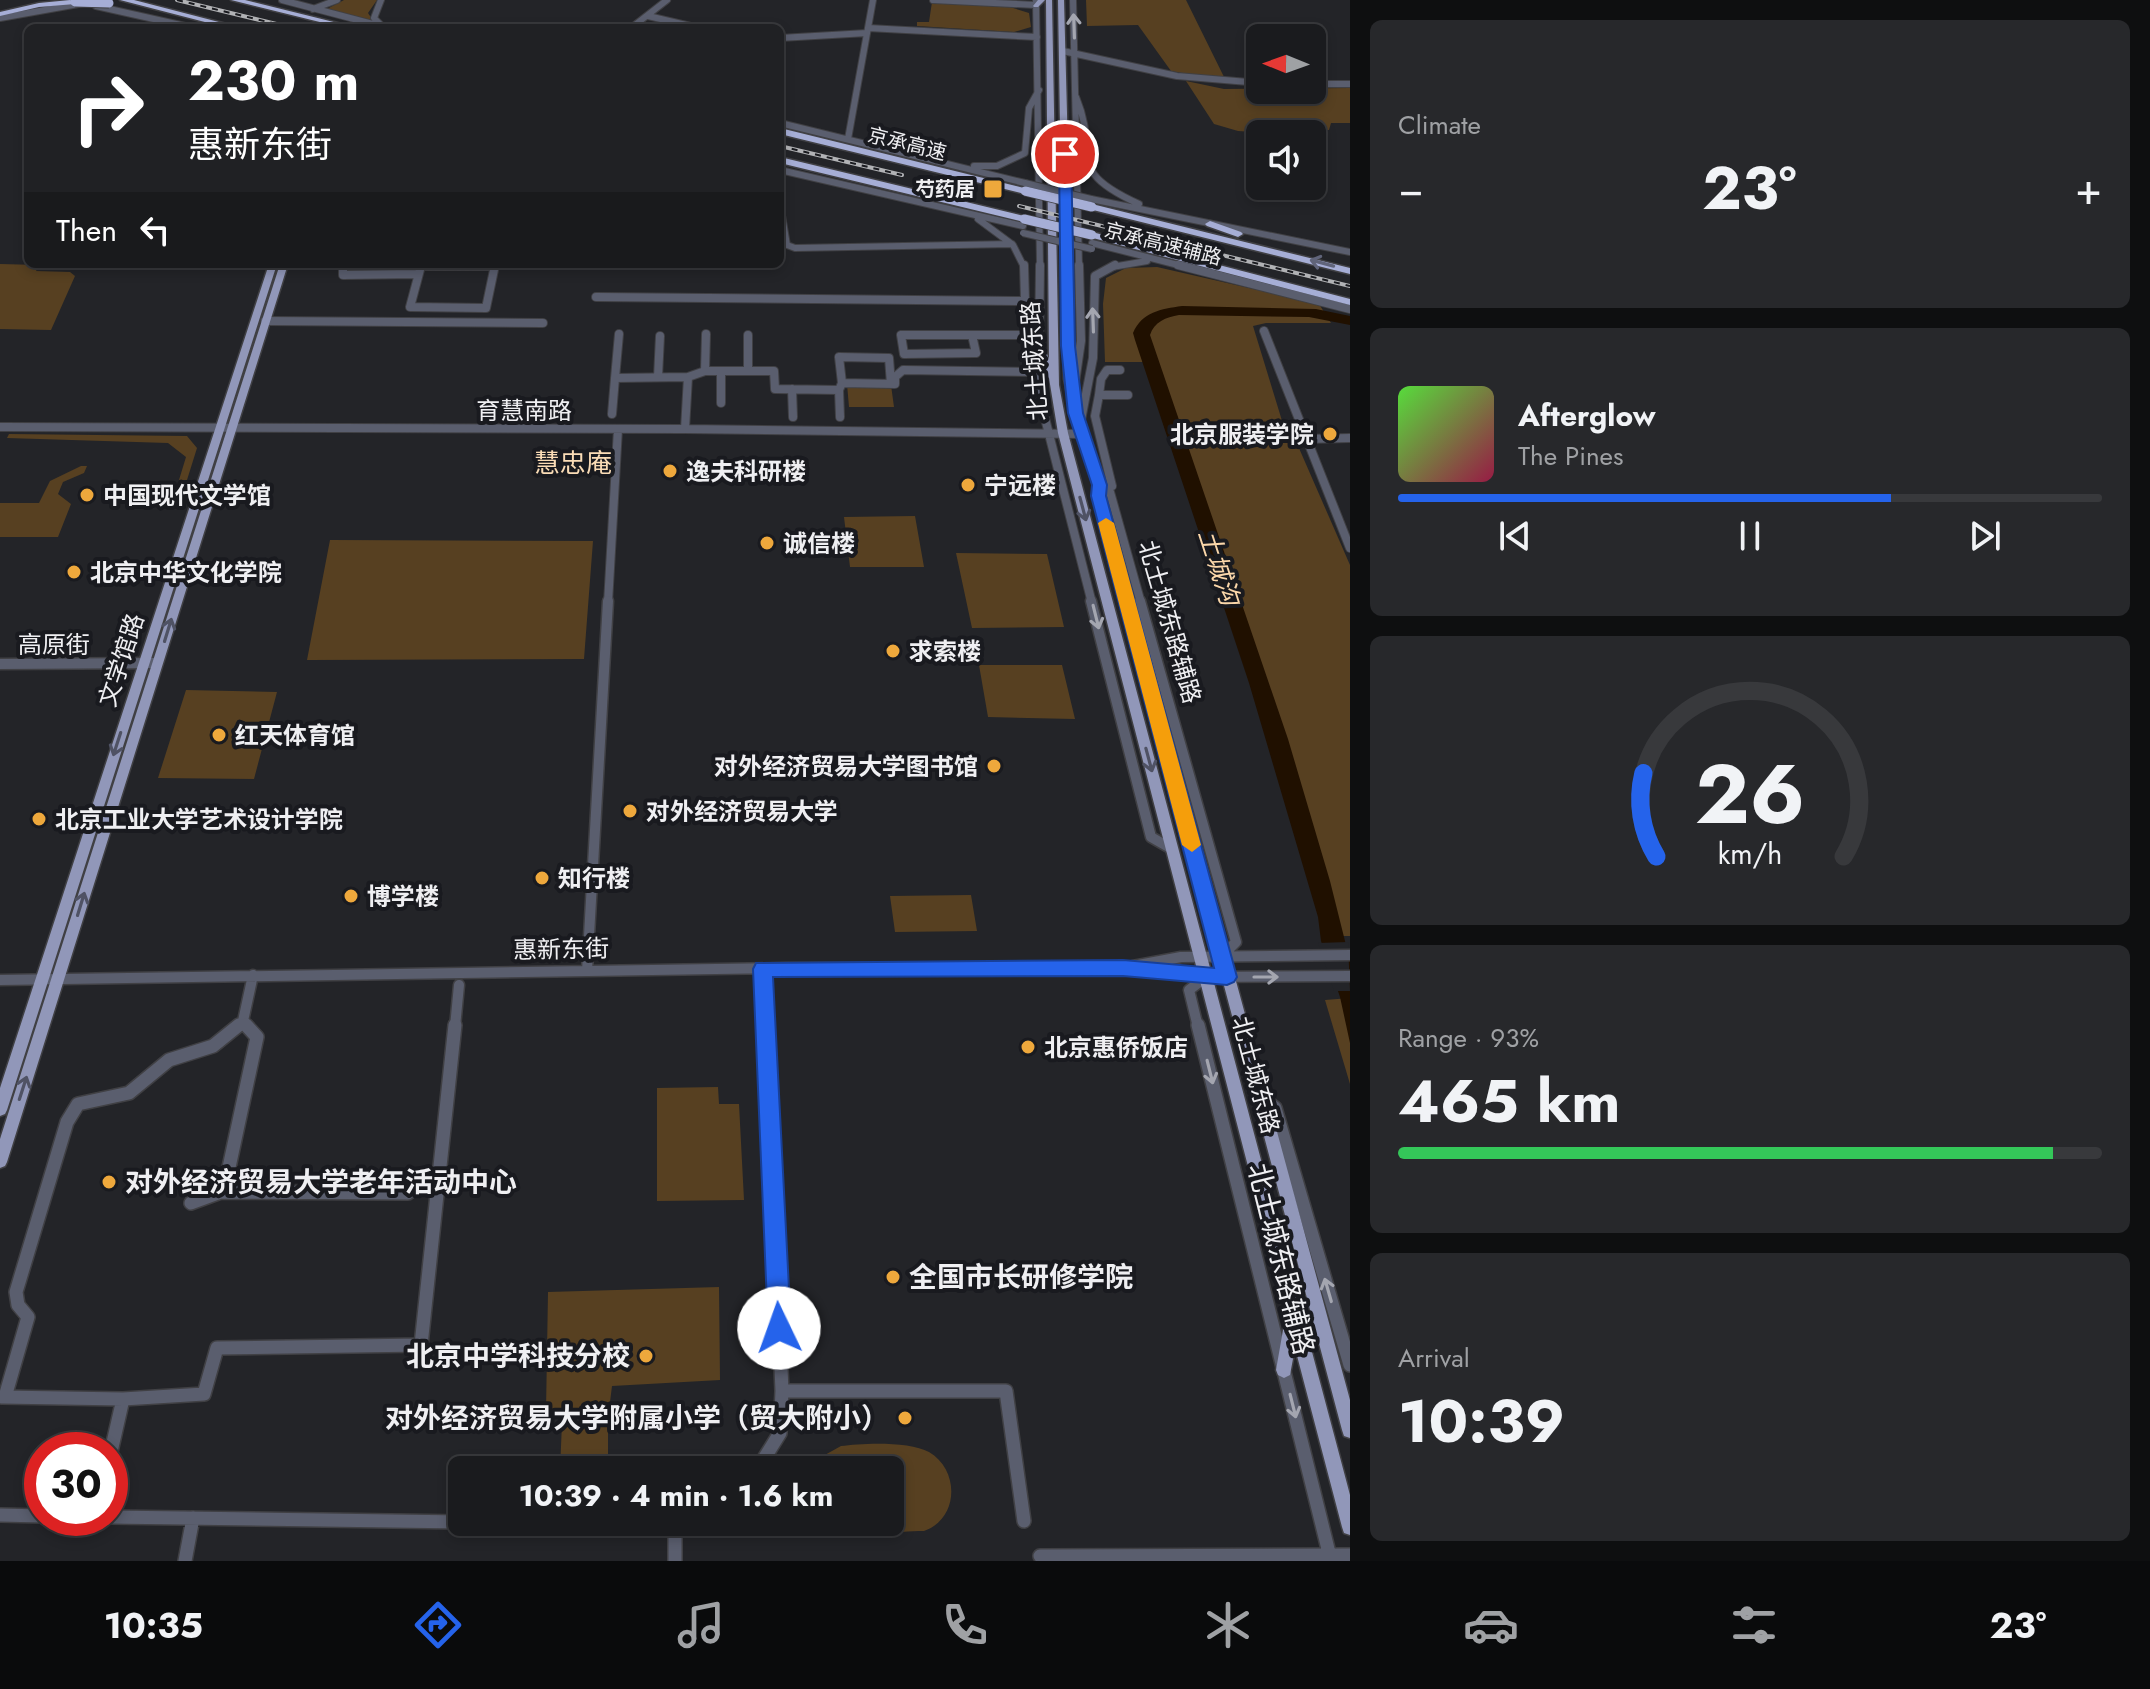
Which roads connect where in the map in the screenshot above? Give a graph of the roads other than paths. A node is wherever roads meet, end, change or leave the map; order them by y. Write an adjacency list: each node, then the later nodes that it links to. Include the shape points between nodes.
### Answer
1 (19, 0): 19 (highway)
2 (89, 0): 17 (street)
3 (124, 0): 21 (highway)
4 (235, 0): 20 (highway)
5 (260, 0): 20 (highway)
6 (282, 0): 20 (street)
7 (337, 0): 20 (street)
8 (381, 0): 28 (street, via 374,18)
9 (667, 0): 23 (street)
10 (873, 0): 31 (street)
11 (933, 0): 16 (street)
12 (1049, 0): 100 (main road, 北土城东路)
13 (1073, 0): 35 (street, one-way to 13)
14 (107, 1): 17 (highway, bridge); 18 (street); 21 (highway)
15 (1062, 1): 34 (main road, 北土城东路)
16 (1037, 3): 32 (street)
17 (77, 4): 18 (street); 22 (highway, via 39,5)
18 (94, 6): 24 (street)
19 (0, 7)
20 (309, 13): 26 (highway); 27 (street)
21 (184, 15): 25 (highway)
22 (0, 16)
23 (648, 16): 29 (street); 30 (street)
24 (178, 24)
25 (221, 24)
26 (342, 24)
27 (365, 24)
28 (381, 24)
29 (637, 24)
30 (682, 24)
31 (867, 30): 32 (street); 33 (street); 44 (street)
32 (1037, 37): 39 (street)
33 (784, 38)
34 (1063, 51): 35 (street); 105 (main road, 北土城东路)
35 (1074, 55): 36 (street, via 1177,76); 40 (street)
36 (1246, 82)
37 (1326, 84): 38 (street)
38 (1350, 84)
39 (1039, 88): 49 (street, via 1029,108 1025,153); 89 (street)
40 (1074, 95): 51 (street, via 1084,112 1091,172); 88 (street)
41 (784, 124): 44 (street)
42 (784, 132): 43 (highway, 京承高速)
43 (809, 138): 45 (street); 52 (highway, 京承高速)
44 (848, 139): 45 (street)
45 (896, 151): 48 (street)
46 (784, 162): 53 (street)
47 (784, 162): 58 (highway, 京承高速)
48 (948, 164): 49 (street); 52 (street)
49 (997, 166): 52 (street)
50 (784, 171): 53 (street)
51 (1101, 183): 54 (street, via 1105,191); 56 (street, via 1138,204)
52 (1025, 184): 54 (highway, 京承高速, bridge)
53 (850, 185): 55 (street)
54 (1091, 200): 56 (street, 京承高速辅路); 63 (highway, 京承高速)
55 (957, 210): 58 (street); 60 (street, via 994,228)
56 (1175, 216): 57 (street, 京承高速辅路)
57 (1210, 224): 62 (street, 京承高速辅路); 63 (highway)
58 (1023, 226): 59 (highway, 京承高速, bridge); 60 (street)
59 (1092, 243): 64 (street, 京承高速辅路); 65 (street, via 1118,258); 74 (highway, 京承高速)
60 (1011, 244): 61 (street); 76 (street, via 1027,268)
61 (784, 245)
62 (1350, 252)
63 (1295, 256): 71 (highway, one-way to 63)
64 (1172, 263): 65 (street); 73 (street, 京承高速辅路)
65 (1117, 264): 90 (street, one-way to 65, via 1092,283 1100,271)
66 (272, 268): 113 (main road, 文学馆路)
67 (283, 268): 79 (main road, 文学馆路)
68 (343, 268): 72 (street, via 343,275)
69 (420, 268): 72 (street)
70 (494, 268): 72 (street, via 486,308 410,307)
71 (1350, 271)
72 (416, 274)
73 (1246, 281): 74 (highway); 78 (street, 京承高速辅路)
74 (1303, 290): 77 (highway)
75 (596, 297): 76 (street)
76 (1027, 301): 86 (street)
77 (1350, 302)
78 (1350, 309)
79 (265, 321): 80 (street); 113 (main road, 文学馆路)
80 (543, 323)
81 (1264, 331): 118 (street)
82 (619, 334): 98 (street)
83 (706, 334): 92 (street)
84 (748, 335): 94 (street)
85 (972, 335): 85 (street, via 976,353 904,359 901,335); 86 (street)
86 (1026, 335): 95 (street)
87 (660, 336): 96 (street)
88 (1081, 341): 90 (street); 105 (street)
89 (1039, 344): 95 (street); 100 (main road)
90 (1093, 358): 114 (street)
91 (1120, 370): 103 (street, via 1107,370)
92 (705, 371): 93 (street); 97 (street)
93 (721, 371): 94 (street); 106 (street)
94 (748, 371): 102 (street, via 774,371 775,389)
95 (1035, 375): 99 (street, via 903,370); 115 (street)
96 (658, 377): 97 (street); 98 (street)
97 (688, 377): 112 (street)
98 (615, 378): 107 (street)
99 (891, 384): 101 (street); 101 (street, via 889,358 839,357)
100 (1054, 385): 116 (main road, 北土城东路)
101 (841, 386): 102 (street); 109 (street)
102 (792, 389): 108 (street)
103 (1099, 395): 104 (street); 119 (street, via 1095,416)
104 (1128, 395)
105 (1073, 398): 114 (main road, 北土城东路)
106 (721, 403)
107 (612, 414)
108 (793, 417)
109 (840, 417)
110 (0, 427): 113 (street, 育慧南路)
111 (618, 429): 112 (street, 育慧南路); 113 (street, 育慧南路); 130 (street)
112 (685, 429): 115 (street, 育慧南路)
113 (225, 430): 121 (main road, 文学馆路); 122 (main road, 文学馆路, one-way to 113)
114 (1082, 430): 116 (street, 育慧南路); 119 (main road, 北土城东路)
115 (1049, 433): 116 (street, 育慧南路); 124 (street, one-way to 124, via 1151,837)
116 (1063, 433): 124 (main road, 北土城东路, one-way to 124)
117 (1350, 438): 118 (street)
118 (1305, 439): 120 (street)
119 (1106, 486): 127 (main road, 北土城东路, via 1099,496); 127 (street, 北土城东路辅路, via 1236,942)
120 (1350, 548)
121 (143, 663): 122 (street, 高原街); 123 (street, 高原街); 135 (main road, 文学馆路, one-way to 135)
122 (157, 663): 136 (main road, 文学馆路, one-way to 122)
123 (0, 664)
124 (1172, 849): 126 (main road, 北土城东路)
125 (1350, 955): 127 (street, 惠新东街)
126 (1201, 957): 127 (street, 惠新东街); 128 (street, 惠新东街); 133 (main road, 北土城东路)
127 (1221, 957): 134 (main road, 北土城东路)
128 (1123, 968): 129 (street, 惠新东街); 133 (street, 惠新东街)
129 (763, 969): 130 (street, 惠新东街); 149 (street)
130 (587, 971): 131 (street, 惠新东街)
131 (253, 975): 136 (street, 惠新东街); 139 (street)
132 (1350, 976): 134 (street, 惠新东街, one-way to 132)
133 (1206, 977): 134 (street, 惠新东街); 146 (main road, 北土城东路); 148 (street, 北土城东路辅路, one-way to 148, via 1189,990)
134 (1227, 977): 140 (main road, 北土城东路)
135 (41, 979): 136 (street, 惠新东街); 137 (street, 惠新东街); 141 (main road, 文学馆路)
136 (58, 979): 142 (main road, 文学馆路, one-way to 136)
137 (0, 980)
138 (459, 985): 151 (street, via 421,1345 217,1348 204,1394)
139 (243, 1021): 143 (street, via 257,1037); 150 (street, via 213,1046 169,1060 129,1093 78,1104 67,1122 16,1292 28,1317)
140 (1259, 1096): 147 (street, 北土城东路辅路, one-way to 140, via 1275,1108); 152 (main road, 北土城东路)
141 (0, 1110)
142 (0, 1162)
143 (221, 1192): 144 (street); 145 (street)
144 (408, 1193)
145 (191, 1203)
146 (1293, 1310): 148 (main road); 161 (main road, 北土城东路)
147 (1350, 1365)
148 (1284, 1370): 165 (street, 北土城东路辅路, one-way to 165)
149 (782, 1391): 154 (street, via 780,1433); 159 (street, via 1006,1391)
150 (3, 1397): 151 (street)
151 (123, 1399): 153 (street)
152 (1350, 1430)
153 (115, 1432)
154 (766, 1456)
155 (0, 1515): 156 (street)
156 (24, 1516)
157 (128, 1517): 158 (street)
158 (193, 1518): 160 (street); 166 (street)
159 (1024, 1521)
160 (448, 1522)
161 (1350, 1527)
162 (677, 1536): 167 (street)
163 (1350, 1555): 165 (street)
164 (1040, 1556): 165 (street)
165 (1331, 1558)
166 (185, 1561)
167 (675, 1561)

